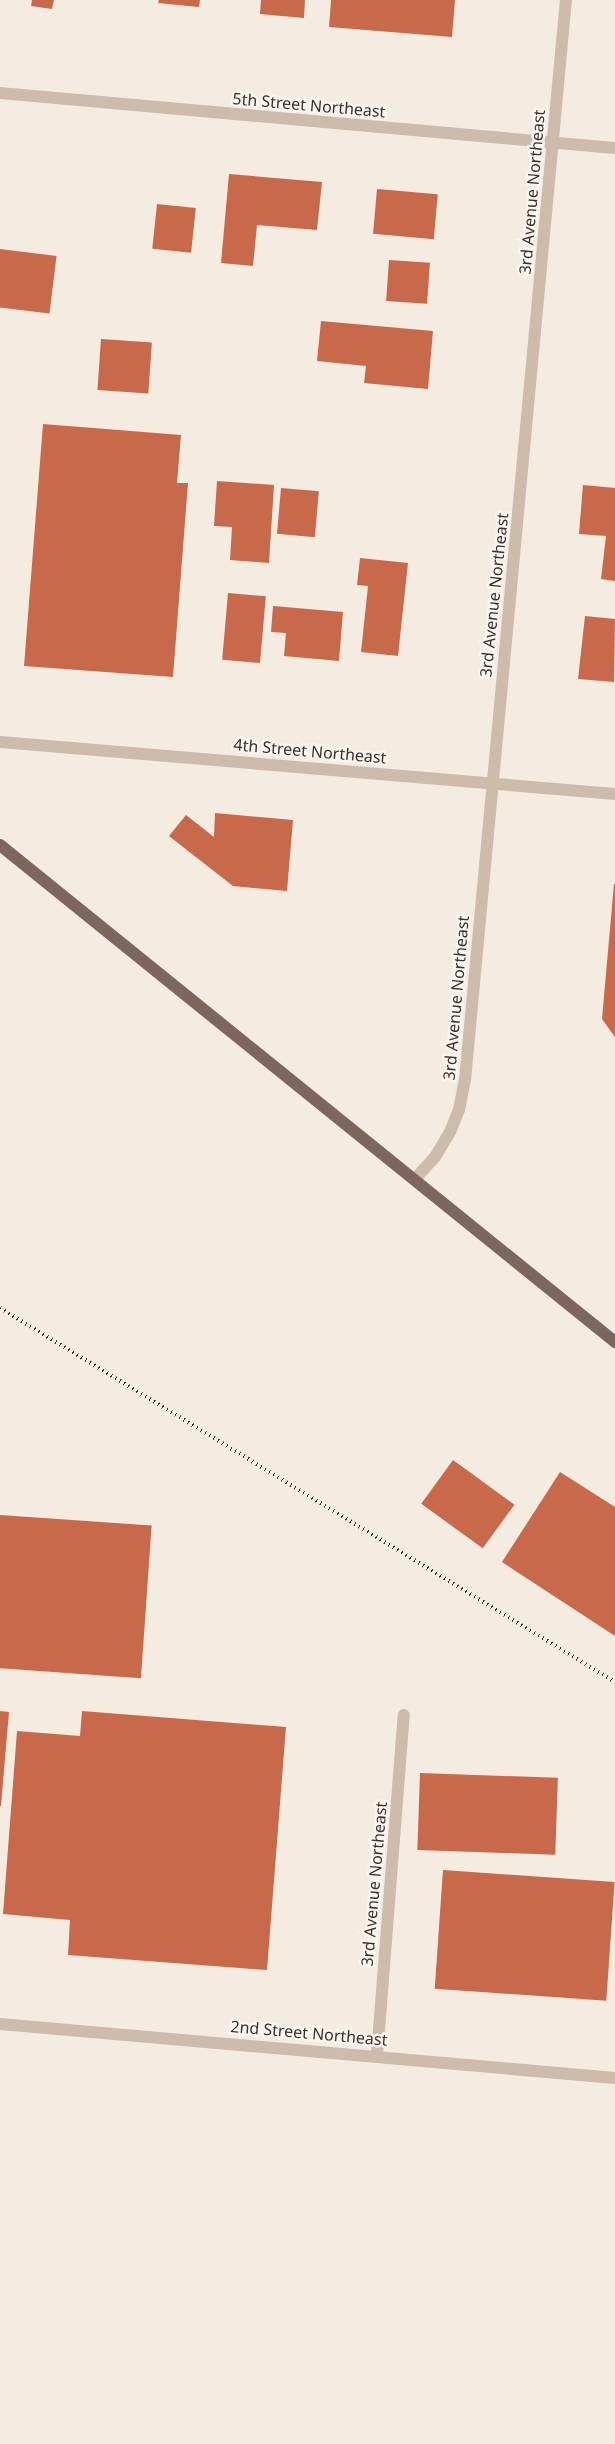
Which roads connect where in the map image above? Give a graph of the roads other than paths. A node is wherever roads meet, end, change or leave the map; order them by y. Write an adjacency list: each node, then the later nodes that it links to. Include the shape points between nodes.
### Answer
1 (566, 0): 3 (street, 3rd Avenue Northeast)
2 (0, 93): 3 (street, 5th Street Northeast)
3 (554, 143): 4 (street, 5th Street Northeast); 6 (street, 3rd Avenue Northeast)
4 (615, 148)
5 (1, 742): 6 (street, 4th Street Northeast)
6 (492, 783): 7 (street, 4th Street Northeast); 9 (street, 3rd Avenue Northeast, via 465,1080 459,1110 450,1132 435,1157)
7 (615, 794)
8 (0, 845): 9 (main road)
9 (415, 1180): 10 (main road)
10 (615, 1342)
11 (404, 1715): 13 (street, 3rd Avenue Northeast)
12 (0, 2024): 13 (street, 2nd Street Northeast)
13 (377, 2055): 14 (street, 2nd Street Northeast)
14 (615, 2078)

